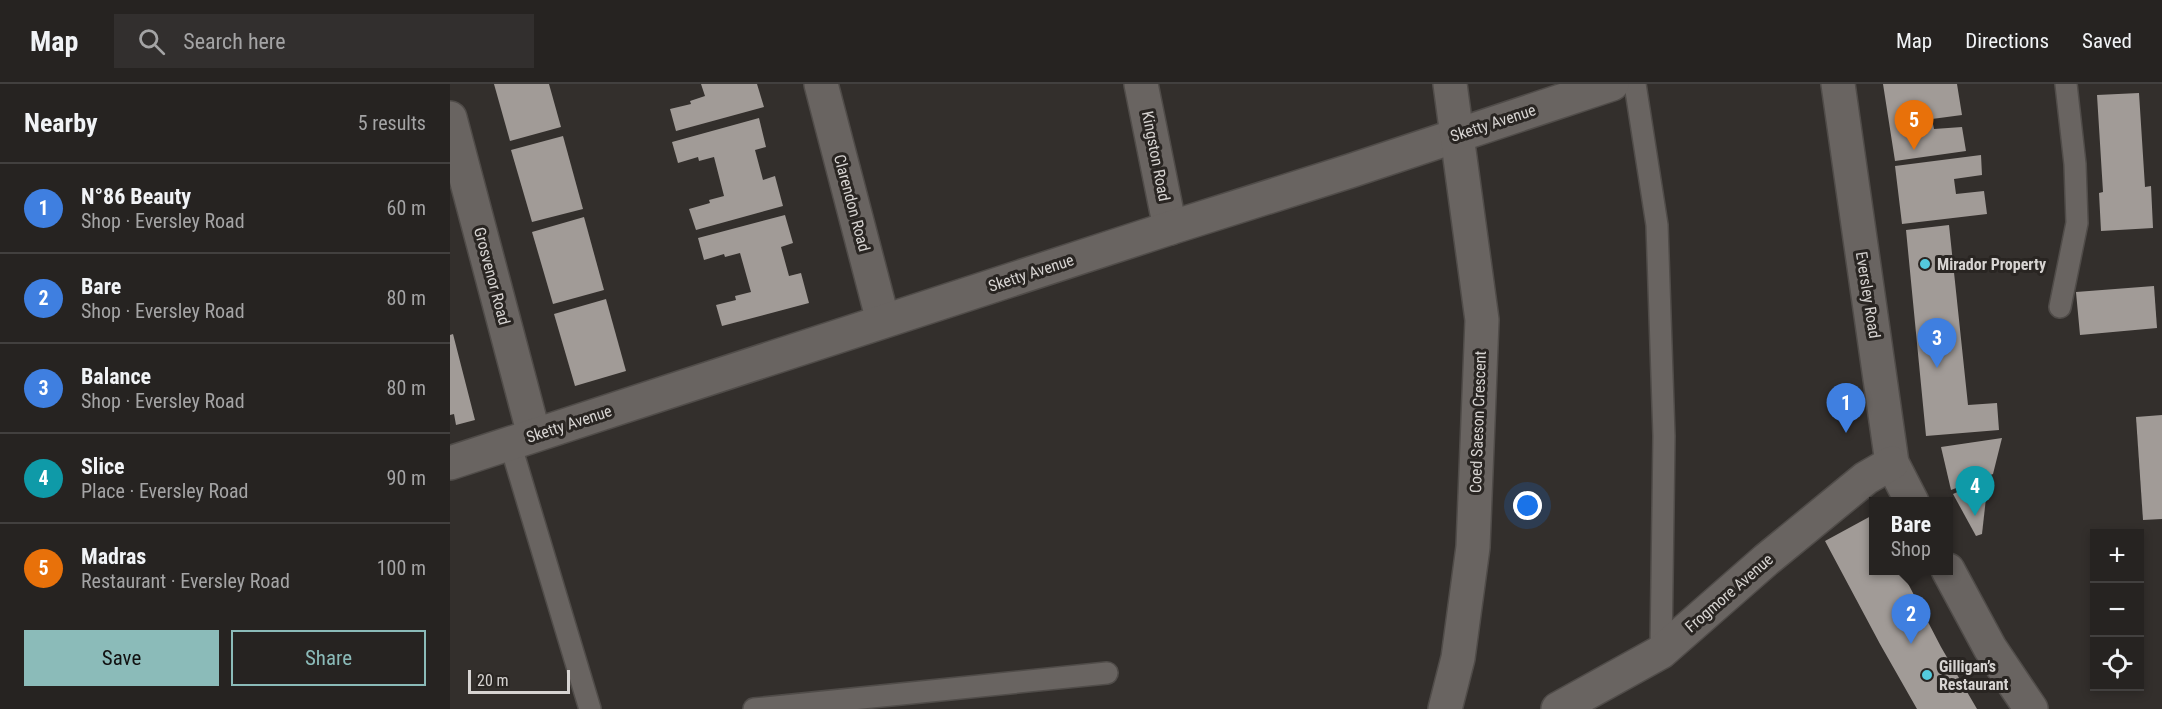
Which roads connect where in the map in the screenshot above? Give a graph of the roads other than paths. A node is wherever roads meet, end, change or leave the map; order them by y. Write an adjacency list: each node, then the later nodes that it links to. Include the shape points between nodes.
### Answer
1 (821, 84): 12 (street, Clarendon Road)
2 (1141, 84): 10 (street, Kingston Road)
3 (1450, 84): 9 (street, Coed Saeson Crescent)
4 (1612, 84): 9 (street, Sketty Avenue)
5 (1635, 84): 18 (lane, via 1657,225 1664,436)
6 (1838, 84): 15 (street, Eversley Road)
7 (2066, 84): 11 (lane, via 2077,223)
8 (450, 117): 13 (street, Grosvenor Road)
9 (1456, 135): 10 (street, Sketty Avenue); 22 (street, Coed Saeson Crescent, via 1482,320 1473,547 1458,658)
10 (1170, 228): 12 (street, Sketty Avenue)
11 (2060, 307)
12 (883, 321): 13 (street, Sketty Avenue)
13 (522, 439): 14 (street, Sketty Avenue); 20 (lane)
14 (450, 463)
15 (1892, 463): 16 (street, Eversley Road); 18 (street, Frogmore Avenue, via 1866,478)
16 (1910, 497)
17 (1951, 575): 24 (street, via 1990,648)
18 (1661, 652): 23 (street, Frogmore Avenue)
19 (1107, 673): 21 (lane)
20 (590, 709)
21 (754, 709)
22 (1445, 709)
23 (1558, 709)
24 (2031, 709)

